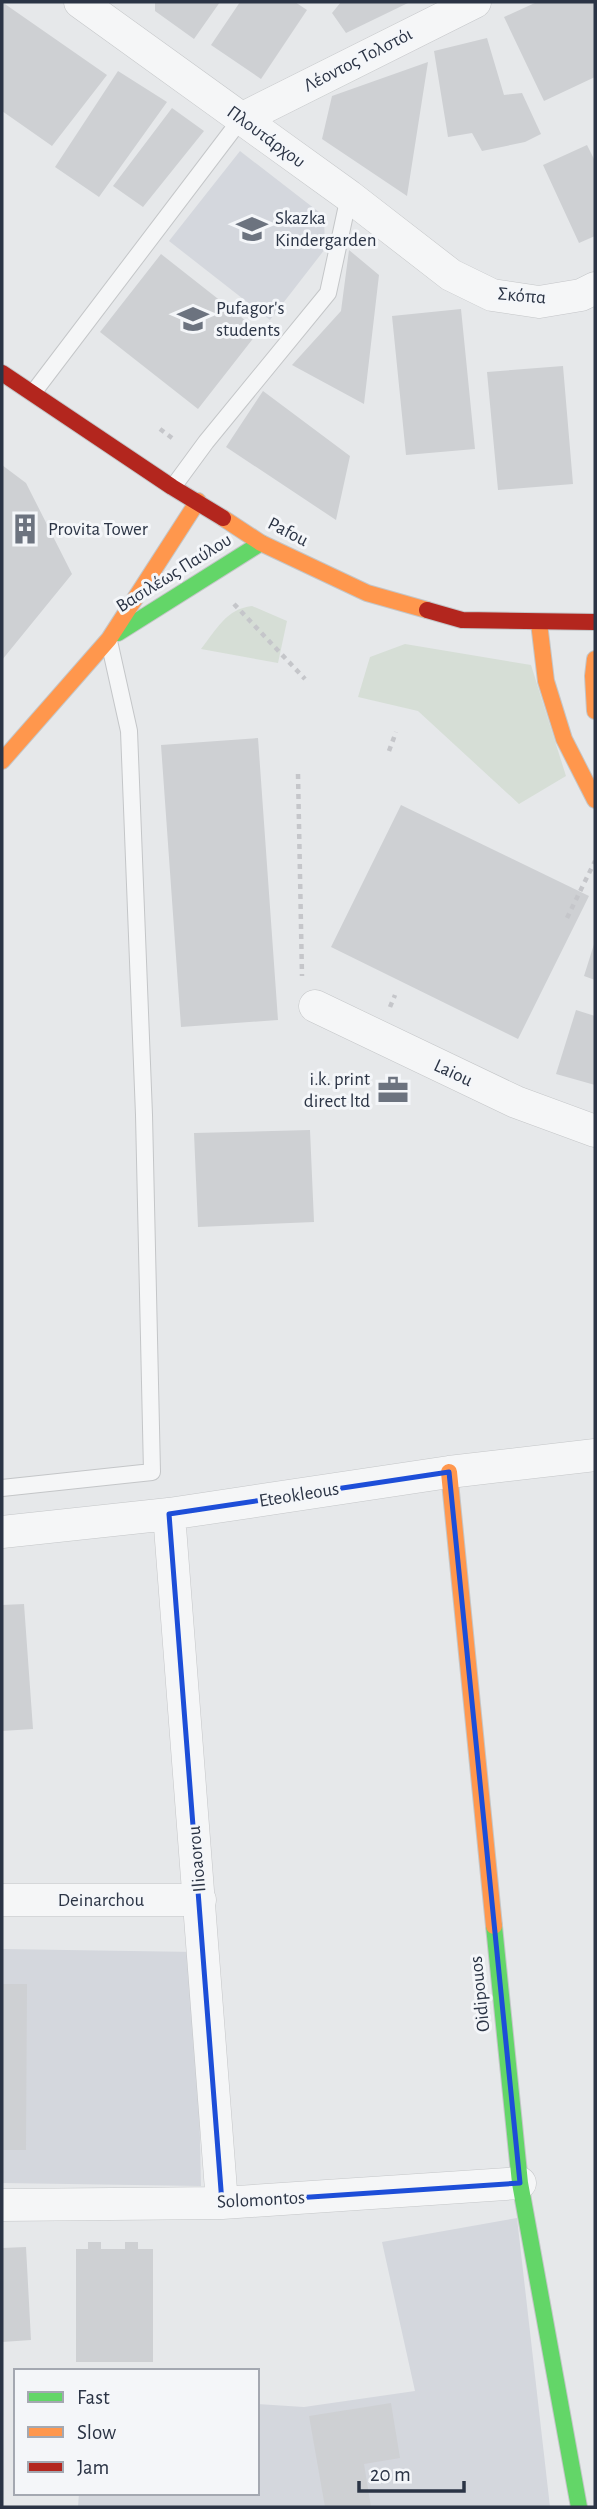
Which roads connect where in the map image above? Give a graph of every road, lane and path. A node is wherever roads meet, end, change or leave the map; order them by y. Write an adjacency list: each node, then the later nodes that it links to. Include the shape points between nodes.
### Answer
1 (475, 2): 3 (street, Λέοντος Τολστόι)
2 (93, 5): 3 (street, Πλουτάρχου)
3 (241, 119): 4 (street, Πλουτάρχου); 8 (lane)
4 (349, 197): 5 (street, Πλουτάρχου); 10 (lane, via 328,293)
5 (451, 275): 6 (street, Σκόπα, via 492,295 539,302)
6 (595, 288)
7 (2, 373): 8 (street, Pafou)
8 (33, 393): 11 (street, Pafou)
9 (160, 429): 10 (path)
10 (197, 454): 11 (lane)
11 (172, 487): 12 (street, Pafou)
12 (198, 501): 13 (street, Pafou); 17 (street, Βασιλέως Παύλου)
13 (261, 543): 16 (street, Pafou, via 367,593 426,610 462,620); 17 (street, Βασιλέως Παύλου)
14 (234, 604): 19 (path)
15 (595, 622): 16 (street, Pafou)
16 (540, 623): 25 (street, via 546,681 564,739)
17 (109, 639): 23 (street, Βασιλέως Παύλου); 32 (lane, via 129,731 152,1472)
18 (595, 659): 20 (street)
19 (305, 679)
20 (595, 711)
21 (396, 732): 22 (path)
22 (389, 751)
23 (2, 761)
24 (298, 774): 28 (path, via 302,979)
25 (595, 800)
26 (595, 861): 27 (path)
27 (567, 918)
28 (315, 1006): 29 (street, Laiou, via 516,1102)
29 (595, 1131)
30 (595, 1455): 31 (street, Eteokleous)
31 (449, 1472): 33 (street, Eteokleous); 37 (street, Oidipouos)
32 (2, 1488)
33 (169, 1514): 34 (street, Eteokleous); 36 (street, Ilioaorou)
34 (2, 1532)
35 (2, 1900): 36 (street, Deinarchou)
36 (200, 1900): 38 (street, Ilioaorou)
37 (520, 2183): 38 (street, Solomontos); 40 (street, Oidipouos)
38 (222, 2203): 39 (street, Solomontos)
39 (2, 2205)
40 (579, 2507)

